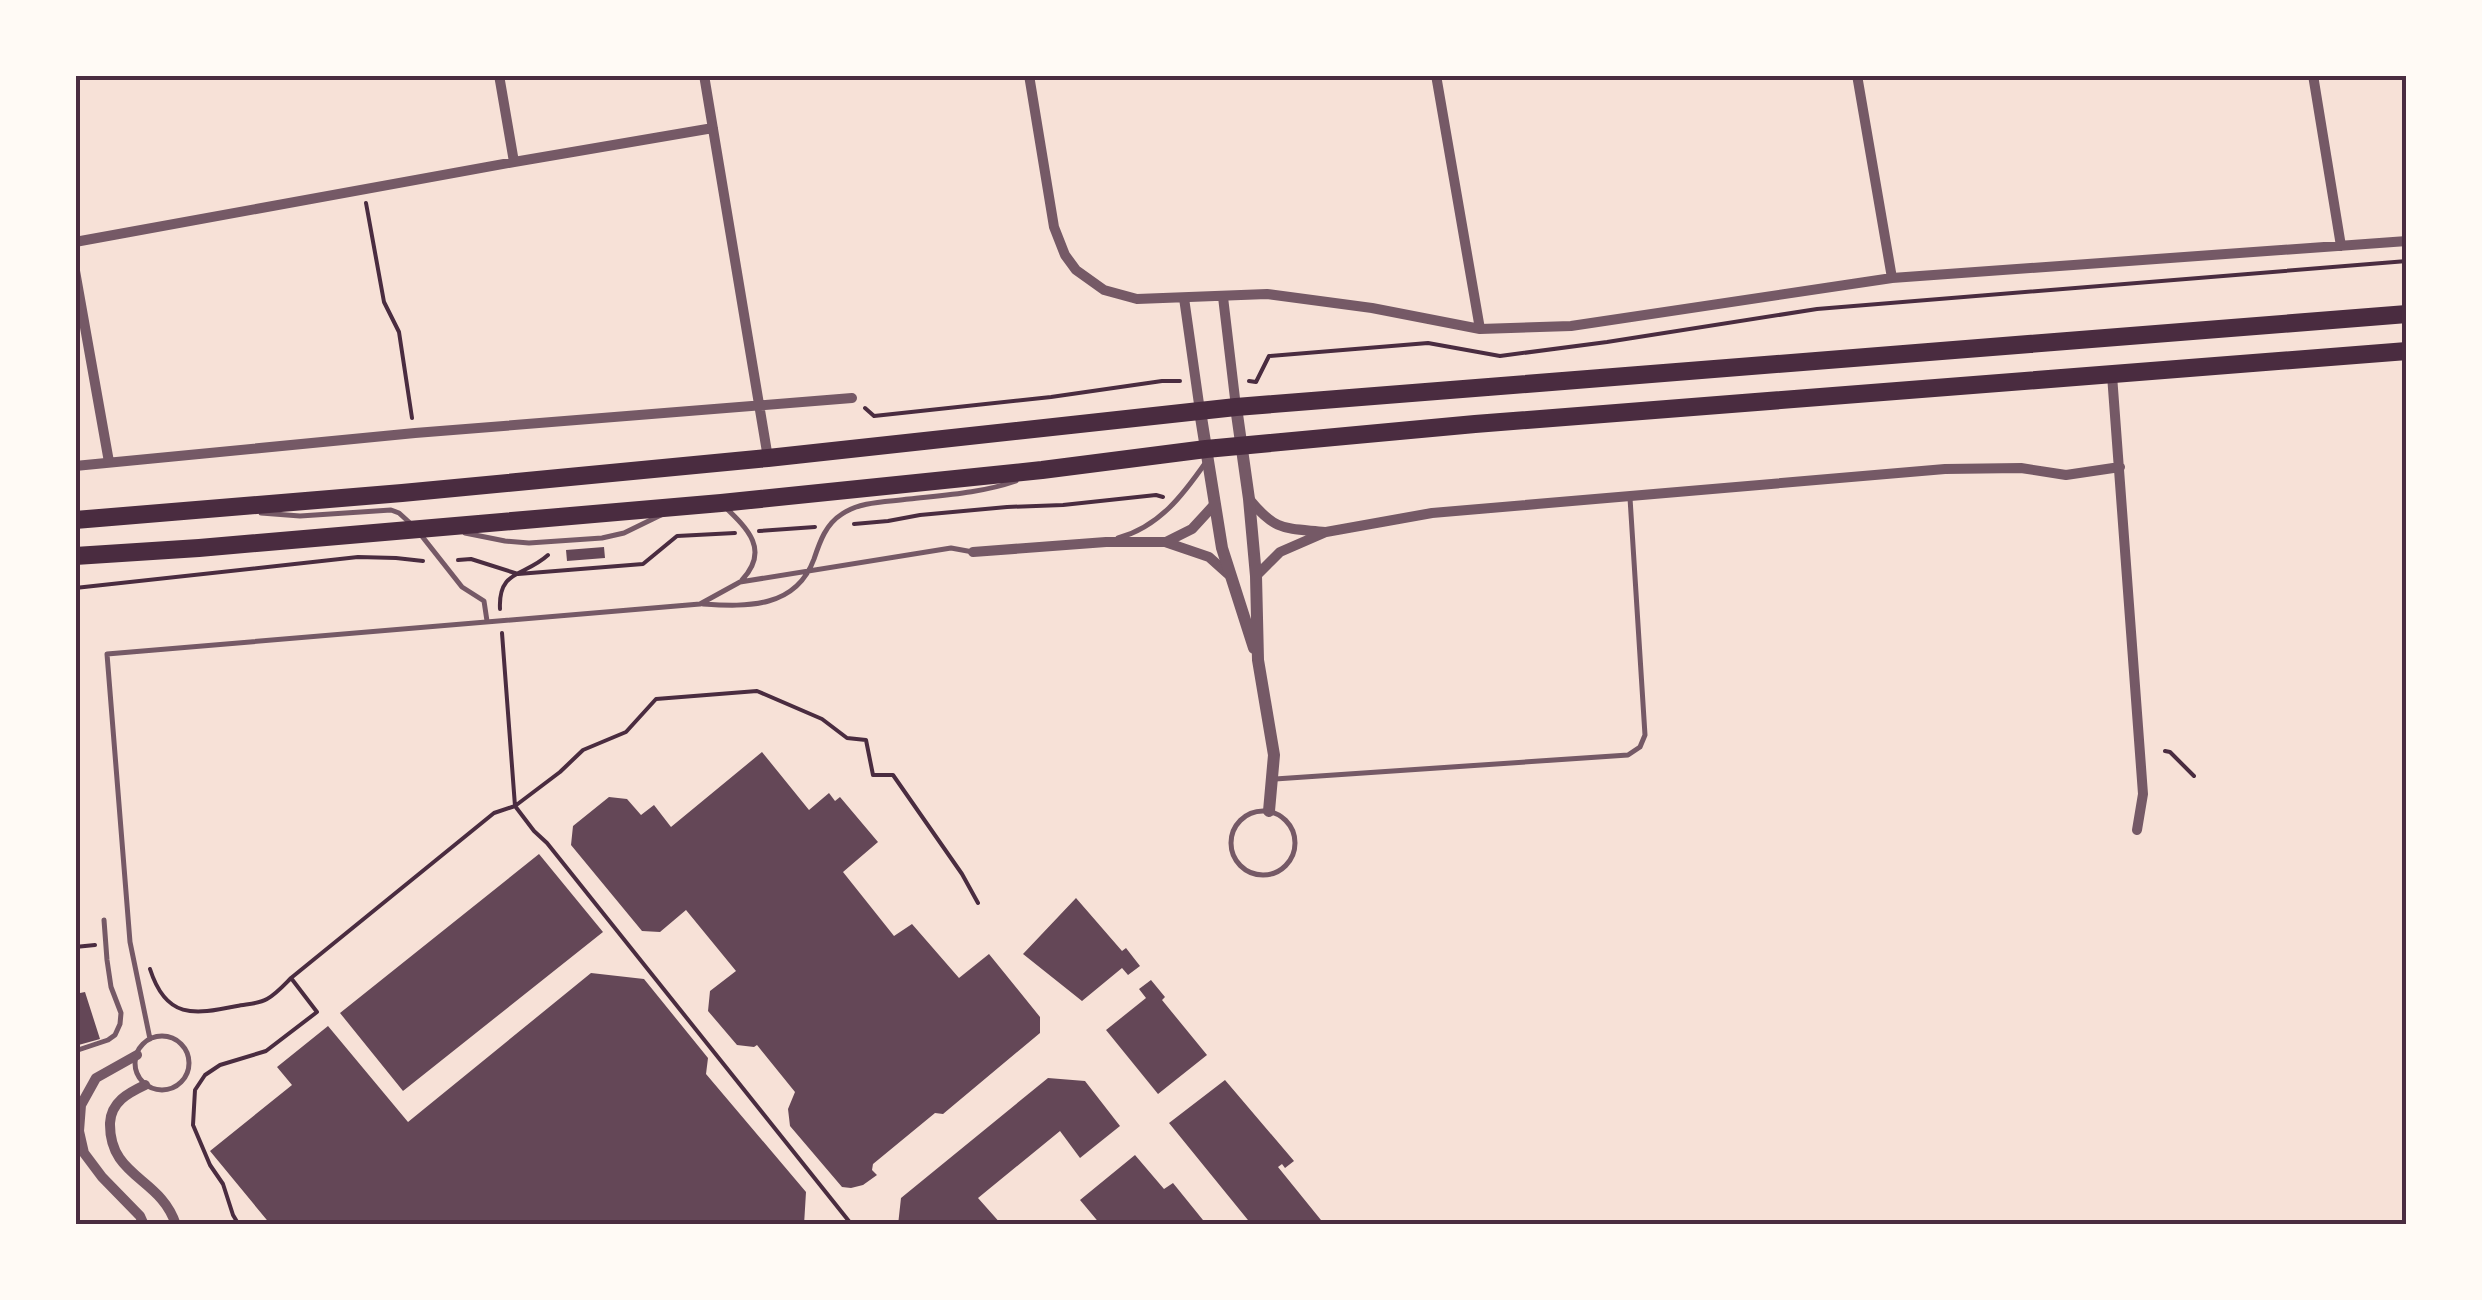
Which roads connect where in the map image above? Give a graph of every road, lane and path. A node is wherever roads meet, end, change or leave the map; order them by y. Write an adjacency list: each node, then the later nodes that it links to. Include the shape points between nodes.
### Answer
1 (499, 75): 8 (street)
2 (704, 75): 7 (street)
3 (1029, 75): 16 (street, via 1054,227 1065,255 1104,290 1137,299)
4 (1436, 75): 18 (street)
5 (1857, 75): 14 (street)
6 (2313, 75): 12 (street)
7 (712, 128): 8 (street); 22 (street)
8 (514, 162): 9 (street)
9 (364, 189): 11 (street); 25 (path, via 384,302 399,332)
10 (2407, 241): 12 (street)
11 (75, 242)
12 (2342, 246): 14 (street)
13 (75, 271): 29 (street)
14 (1892, 278): 18 (street, via 1570,326)
15 (1223, 296): 16 (street); 18 (street, via 1294,296); 23 (street)
16 (1184, 298): 24 (street)
17 (2407, 314): 23 (highway)
18 (1480, 329)
19 (2407, 351): 20 (highway)
20 (2112, 375): 26 (highway); 31 (street)
21 (852, 398): 22 (street)
22 (759, 406): 25 (street); 28 (street)
23 (1236, 407): 24 (highway); 26 (street)
24 (1200, 411): 27 (street); 28 (highway)
25 (415, 434): 29 (street)
26 (1242, 445): 27 (highway); 34 (street)
27 (1207, 454): 32 (highway); 36 (lane); 37 (street)
28 (768, 458): 38 (highway)
29 (109, 462): 30 (street)
30 (75, 466)
31 (2120, 467): 33 (street, via 2066,474 1945,469); 67 (street, via 2143,794)
32 (1042, 470): 35 (highway); 41 (lane, via 973,492 864,505)
33 (1630, 496): 45 (street, via 1432,513); 64 (lane, via 1645,736 1640,747 1628,756)
34 (1249, 499): 45 (street, via 1272,524); 55 (street)
35 (721, 503): 39 (highway); 44 (lane)
36 (1174, 504): 41 (path, via 1156,495); 47 (lane, via 1140,530)
37 (1214, 504): 48 (street, via 1192,530); 54 (street)
38 (229, 507): 40 (highway); 43 (lane, via 300,516 391,510)
39 (674, 507): 42 (highway); 46 (lane, via 624,534)
40 (75, 520)
41 (828, 526): 44 (path); 52 (lane)
42 (440, 527): 43 (highway); 46 (lane, via 505,541)
43 (416, 528): 50 (highway); 51 (lane)
44 (749, 532): 53 (path, via 676,536 643,564); 56 (lane, via 754,565)
45 (1326, 532): 55 (street, via 1280,552)
46 (554, 542): 53 (path, via 552,552)
47 (1106, 542): 48 (street); 49 (street)
48 (1165, 542): 54 (street, via 1209,557)
49 (973, 552): 52 (lane, via 950,548)
50 (75, 556)
51 (444, 562): 53 (path, via 472,559); 57 (path, via 358,558); 60 (lane, via 462,587 484,601)
52 (810, 570): 56 (lane); 58 (lane, via 772,601)
53 (518, 574): 59 (path, via 501,588)
54 (1228, 574): 61 (street)
55 (1256, 576): 61 (street)
56 (740, 582): 58 (lane)
57 (75, 588)
58 (700, 604): 59 (lane)
59 (501, 620): 60 (lane); 65 (path)
60 (487, 621): 72 (lane, via 107,654 130,942)
61 (1258, 660): 64 (street)
62 (2165, 751): 63 (path)
63 (2194, 776)
64 (1272, 779): 66 (street)
65 (515, 806): 68 (path, via 583,750 626,732 656,699 757,691 848,738 866,740 872,775 894,775); 71 (path, via 494,812); 79 (path)
66 (1269, 811): 66 (lane, via 1285,819 1295,845 1284,867 1255,874 1237,863 1230,840 1243,817)
67 (2137, 830)
68 (978, 903)
69 (104, 920): 73 (lane, via 120,1024 108,1040)
70 (147, 958): 71 (path, via 164,999 204,1013 266,1000)
71 (291, 978): 78 (path, via 317,1012 266,1052 204,1074 196,1090 193,1125)
72 (150, 1039): 74 (lane); 75 (lane, via 176,1039 190,1064 181,1084 159,1091)
73 (75, 1051)
74 (137, 1055): 75 (lane, via 135,1068); 76 (street, via 96,1078 81,1105 79,1131 84,1154)
75 (145, 1085): 77 (street, via 123,1096 111,1114 110,1140 121,1162 170,1208)
76 (144, 1225)
77 (176, 1225)
78 (239, 1225)
79 (852, 1225)

